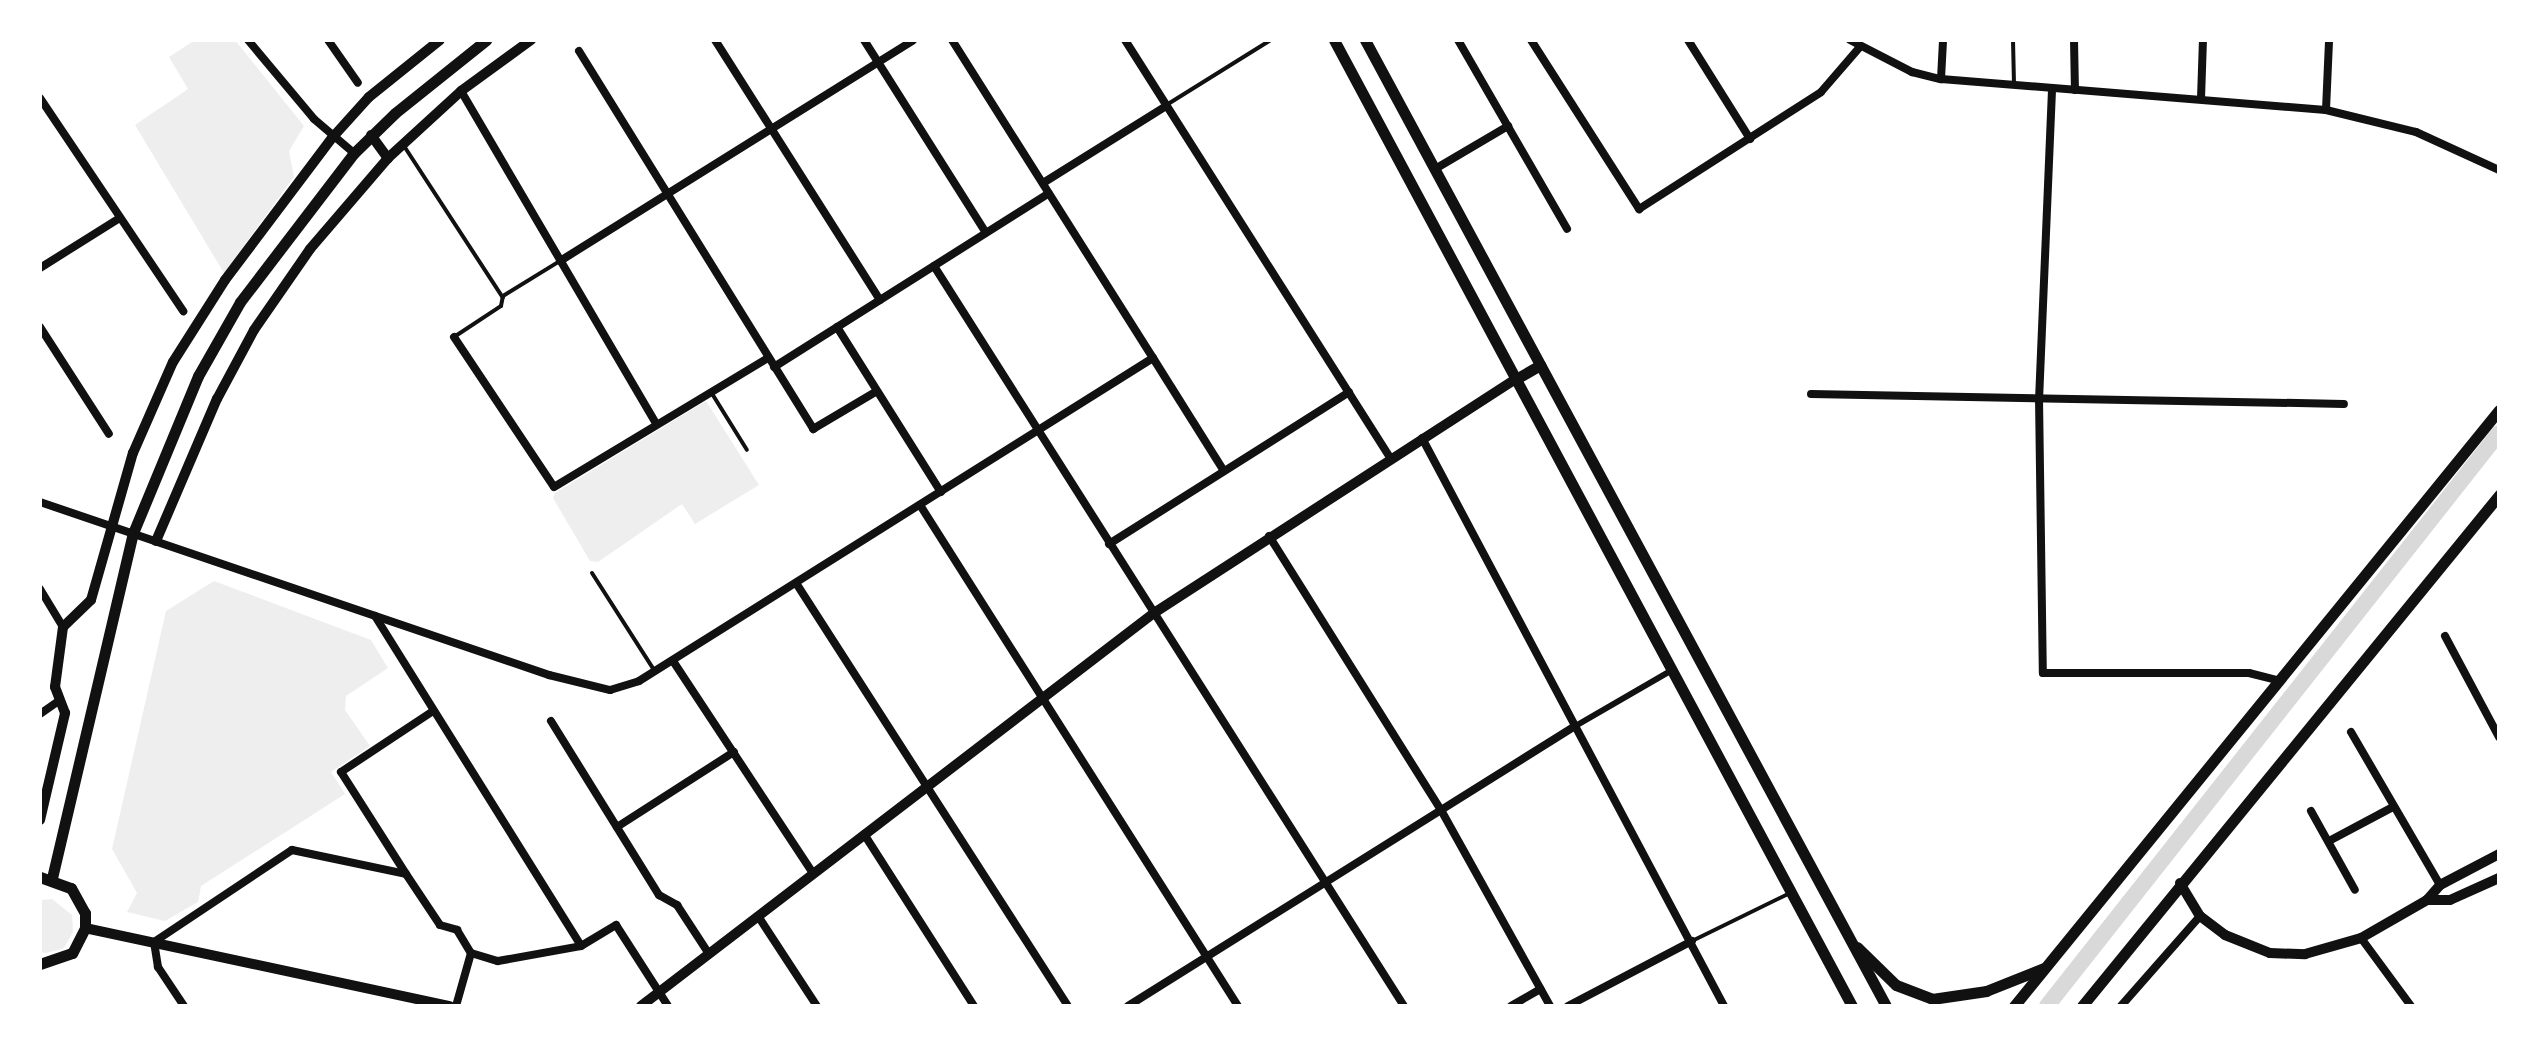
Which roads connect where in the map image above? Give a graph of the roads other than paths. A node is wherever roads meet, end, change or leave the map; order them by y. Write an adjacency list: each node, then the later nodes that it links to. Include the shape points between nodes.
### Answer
1 (248, 40): 39 (street)
2 (328, 40): 27 (street)
3 (440, 40): 39 (street, via 369,97)
4 (486, 40): 38 (main road)
5 (531, 40): 31 (street)
6 (864, 40): 25 (street)
7 (913, 40): 25 (street)
8 (952, 40): 46 (street)
9 (1125, 40): 34 (street)
10 (1271, 40): 34 (lane)
11 (1334, 40): 65 (main road)
12 (1365, 40): 44 (main road)
13 (1458, 40): 36 (street)
14 (1531, 40): 40 (street, via 1639,209)
15 (1688, 40): 40 (street)
16 (1850, 40): 23 (street)
17 (1943, 40): 26 (street)
18 (2013, 40): 28 (lane)
19 (2074, 40): 30 (street)
20 (2203, 40): 33 (street)
21 (2329, 40): 35 (street)
22 (717, 43): 37 (street)
23 (1859, 48): 26 (street); 40 (street, via 1821,92)
24 (579, 51): 48 (street)
25 (878, 62): 37 (street); 51 (street)
26 (1941, 79): 28 (street)
27 (358, 83)
28 (2015, 86): 29 (street)
29 (2052, 90): 30 (street); 70 (street)
30 (2075, 90): 33 (street)
31 (461, 91): 41 (street); 52 (street)
32 (40, 98): 49 (street)
33 (2201, 99): 35 (street)
34 (1166, 106): 46 (street); 68 (street)
35 (2326, 110): 45 (street, via 2416,132)
36 (1508, 126): 44 (street); 50 (street)
37 (772, 130): 48 (street); 56 (street)
38 (371, 135): 42 (main road); 43 (street)
39 (332, 138): 42 (street); 84 (street, via 225,280 173,362 133,453)
40 (1750, 139)
41 (403, 144): 43 (street); 55 (lane)
42 (354, 153): 85 (main road, via 240,302 169,436)
43 (388, 158): 87 (street, via 310,249 254,330 176,485)
44 (1435, 169): 63 (main road)
45 (2499, 170)
46 (1043, 183): 47 (street)
47 (1049, 193): 51 (street); 62 (street)
48 (667, 196): 52 (street); 61 (street)
49 (118, 219): 54 (street); 57 (street)
50 (1567, 229)
51 (986, 233): 53 (street)
52 (560, 261): 55 (lane); 73 (street)
53 (934, 266): 56 (street); 74 (street)
54 (40, 268)
55 (503, 298): 60 (lane, via 501,306)
56 (880, 300): 59 (street)
57 (183, 311)
58 (40, 327): 75 (street)
59 (837, 327): 64 (street); 66 (street)
60 (454, 337): 73 (street, via 554,487)
61 (768, 358): 64 (street); 67 (street)
62 (1153, 358): 74 (street); 79 (street)
63 (1540, 365): 65 (main road); 131 (main road)
64 (774, 367): 66 (street, via 813,429)
65 (1516, 379): 76 (street); 97 (main road)
66 (877, 391): 80 (street)
67 (711, 392): 73 (street); 77 (lane)
68 (1349, 392): 78 (street); 79 (street)
69 (1811, 394): 70 (street)
70 (2039, 398): 71 (street); 99 (street, via 2043,673 2249,673)
71 (2344, 404)
72 (2499, 410): 99 (main road)
73 (656, 424)
74 (1036, 431): 80 (street); 88 (street)
75 (109, 434)
76 (1422, 438): 78 (street); 105 (street)
77 (747, 450)
78 (1390, 458): 86 (street)
79 (1224, 471): 88 (street)
80 (941, 492): 83 (street)
81 (2499, 495): 123 (main road)
82 (40, 502): 84 (street)
83 (920, 505): 90 (street); 100 (street)
84 (111, 525): 85 (street); 94 (street, via 91,600)
85 (133, 533): 87 (street); 120 (main road)
86 (1269, 536): 92 (street); 111 (street)
87 (156, 541): 93 (street)
88 (1109, 544): 92 (street)
89 (592, 573): 98 (lane)
90 (796, 583): 96 (street); 109 (street)
91 (40, 589): 94 (street)
92 (1154, 613): 100 (street); 122 (street)
93 (375, 615): 98 (street, via 594,688 625,688); 102 (street)
94 (63, 627): 101 (street, via 55,687)
95 (2445, 636): 107 (street)
96 (673, 661): 98 (street); 108 (street)
97 (1672, 670): 105 (street); 126 (main road)
98 (655, 672)
99 (2277, 680): 140 (main road)
100 (1041, 696): 109 (street); 138 (street)
101 (60, 700): 103 (street); 113 (street, via 65,713)
102 (433, 711): 119 (street, via 341,772); 135 (street)
103 (40, 714)
104 (551, 721): 114 (street)
105 (1572, 728): 111 (street); 133 (street)
106 (2351, 732): 110 (street)
107 (2499, 737)
108 (734, 752): 114 (street); 118 (street)
109 (926, 786): 115 (street); 149 (street)
110 (2391, 808): 116 (street); 124 (street)
111 (1441, 810): 122 (street); 141 (street)
112 (2311, 811): 116 (street)
113 (40, 820)
114 (617, 827): 137 (street, via 659,895 677,905)
115 (864, 834): 118 (street); 148 (street)
116 (2329, 841): 125 (street)
117 (2499, 854): 124 (street)
118 (813, 873): 128 (street)
119 (406, 874): 134 (street, via 292,850); 136 (street, via 440,925 457,930)
120 (46, 877): 130 (main road, via 80,899)
121 (2499, 878): 127 (street, via 2450,900)
122 (1326, 882): 138 (street); 152 (street)
123 (2180, 883): 129 (street); 160 (main road)
124 (2440, 885): 127 (street)
125 (2355, 890)
126 (1790, 893): 133 (lane); 157 (main road)
127 (2427, 900): 132 (street)
128 (758, 916): 137 (street); 147 (street)
129 (2200, 916): 132 (street, via 2225,935 2270,953 2330,950); 161 (street)
130 (85, 928): 134 (street); 139 (main road, via 72,953)
131 (1848, 938): 140 (main road, via 1896,985 1932,999 1986,991); 158 (main road)
132 (2361, 938): 162 (street)
133 (1692, 941): 155 (street); 156 (street)
134 (154, 942): 143 (street, via 158,967); 144 (street)
135 (581, 946): 136 (street, via 498,961); 142 (street, via 616,925)
136 (471, 953): 144 (street)
137 (709, 954): 142 (street)
138 (1206, 957): 150 (street); 151 (street)
139 (40, 964)
140 (2045, 968): 159 (main road)
141 (1540, 989): 153 (street); 154 (street)
142 (660, 991): 145 (street); 146 (street)
143 (184, 1006)
144 (453, 1006)
145 (641, 1006)
146 (668, 1006)
147 (817, 1006)
148 (974, 1006)
149 (1068, 1006)
150 (1128, 1006)
151 (1238, 1006)
152 (1404, 1006)
153 (1511, 1006)
154 (1550, 1006)
155 (1568, 1006)
156 (1724, 1006)
157 (1852, 1006)
158 (1886, 1006)
159 (2014, 1006)
160 (2082, 1006)
161 (2121, 1006)
162 (2411, 1006)

